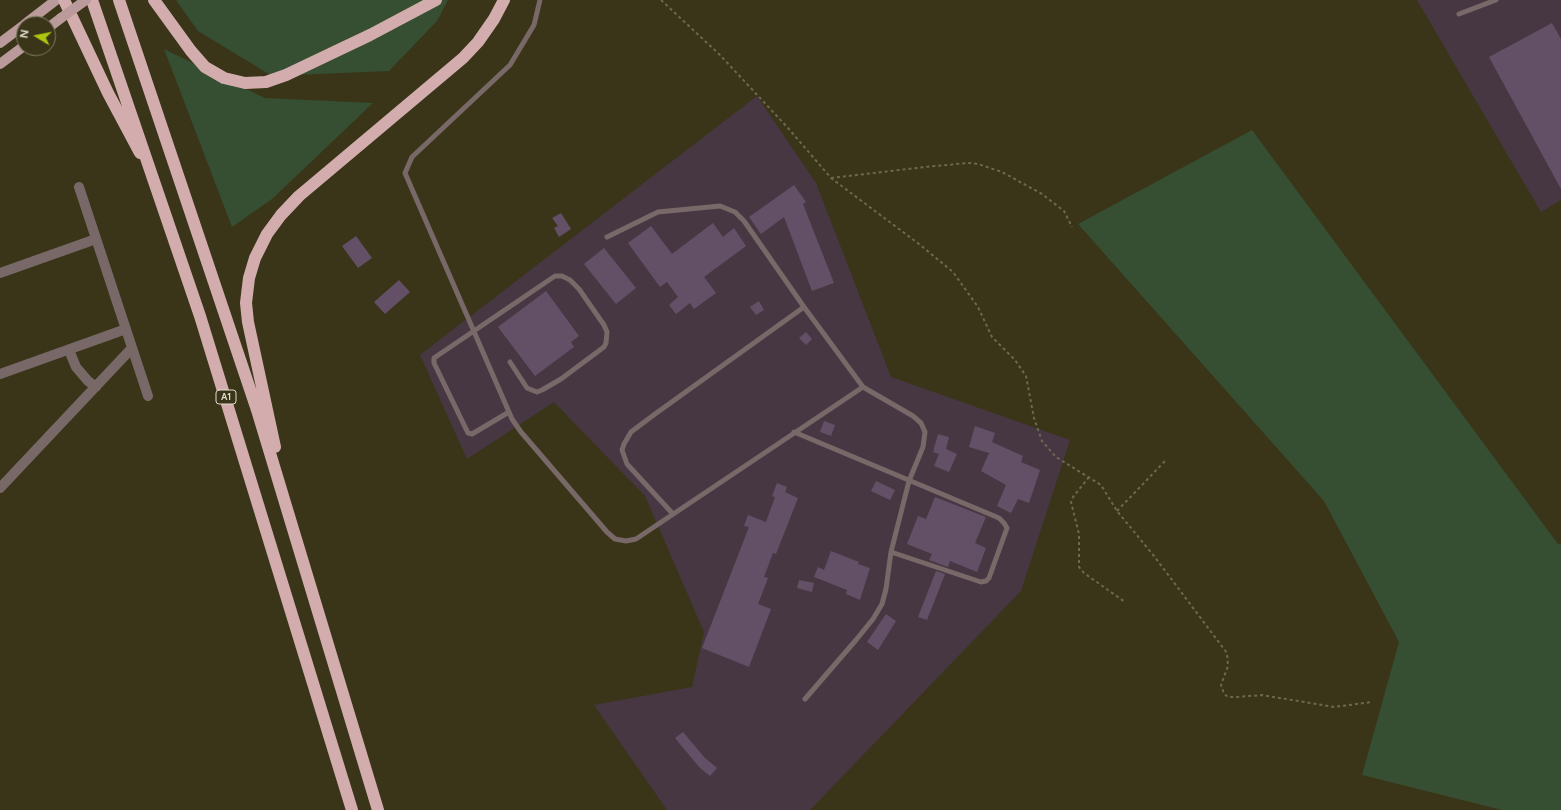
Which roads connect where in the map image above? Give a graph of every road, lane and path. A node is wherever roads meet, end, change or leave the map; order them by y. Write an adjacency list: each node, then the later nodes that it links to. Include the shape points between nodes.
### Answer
1 (86, 0): 13 (main road, bridge)
2 (92, 0): 19 (highway, A1)
3 (119, 0): 43 (highway, A1, via 257,410)
4 (154, 0): 5 (highway, via 205,67 224,78 245,84 266,82 286,75 377,32)
5 (436, 0)
6 (504, 0): 43 (highway, via 494,20 463,58 299,196 267,234 254,258 246,302 248,322)
7 (540, 0): 27 (lane, via 534,25 510,65 412,157 405,173)
8 (661, 0): 18 (path, via 720,55)
9 (1496, 0): 11 (lane)
10 (58, 1): 12 (main road); 19 (highway)
11 (1459, 14)
12 (36, 16)
13 (56, 22)
14 (16, 30): 15 (main road)
15 (0, 43)
16 (16, 52): 17 (main road)
17 (0, 64)
18 (831, 178): 21 (path, via 925,167 978,164 1002,172 1042,194 1064,212); 38 (path, via 953,272 978,307 995,340 1015,360 1026,376 1034,418 1042,441 1056,457)
19 (156, 182): 49 (highway, A1, via 236,428)
20 (79, 187): 23 (street)
21 (1072, 227)
22 (607, 237): 25 (lane, via 658,212 720,206 735,212 744,221)
23 (96, 239): 24 (street); 26 (street)
24 (0, 273)
25 (804, 307): 33 (lane); 42 (lane, via 631,432 624,444 623,457)
26 (126, 329): 28 (street); 29 (street)
27 (474, 332): 30 (lane, via 555,276 570,280 579,289 607,332 604,347 560,379 537,392 527,388); 35 (lane); 35 (lane, via 434,358 434,363 468,433 472,434)
28 (132, 348): 32 (street); 34 (street)
29 (69, 350): 31 (street); 32 (street, via 76,367)
30 (510, 362)
31 (0, 374)
32 (96, 387): 40 (street)
33 (863, 387): 36 (lane); 39 (lane, via 922,423 925,432 923,448)
34 (148, 396)
35 (509, 412): 42 (lane, via 521,432 615,539 636,539)
36 (794, 432): 39 (lane); 42 (lane)
37 (1166, 460): 41 (path)
38 (1089, 477): 41 (path, via 1101,485); 45 (path, via 1071,502 1079,534 1079,566)
39 (909, 481): 44 (lane); 44 (lane, via 999,518 1007,528 986,582)
40 (0, 488)
41 (1117, 510): 47 (path, via 1227,653 1228,666 1221,684 1224,694 1228,697 1262,695 1334,707)
42 (673, 514)
43 (289, 517): 48 (highway, A1)
44 (891, 552): 46 (lane, via 882,604 873,619)
45 (1125, 602)
46 (805, 699)
47 (1372, 702)
48 (377, 806)
49 (352, 810)

